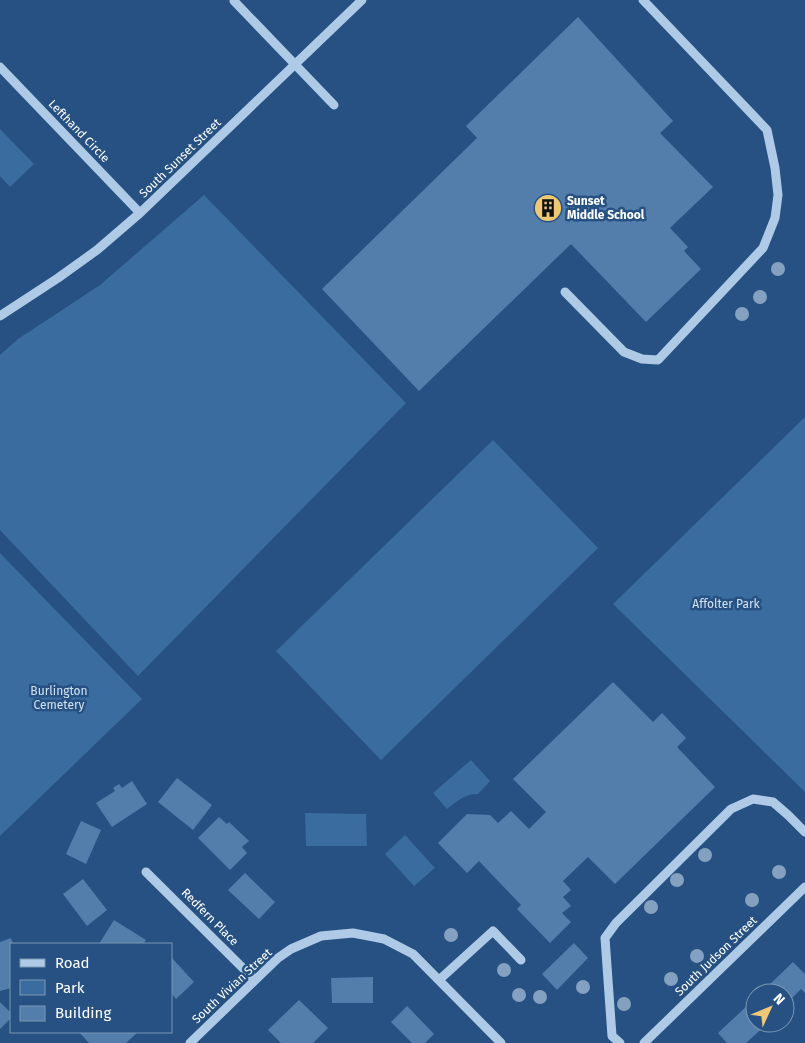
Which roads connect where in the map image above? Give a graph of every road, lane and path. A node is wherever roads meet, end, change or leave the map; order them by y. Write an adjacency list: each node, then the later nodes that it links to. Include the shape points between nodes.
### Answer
1 (362, 0): 4 (street, South Sunset Street)
2 (643, 0): 8 (street, via 767,130 778,195 775,218 762,248 658,360 642,359 624,352)
3 (234, 1): 4 (street)
4 (295, 64): 6 (street); 7 (street, South Sunset Street)
5 (0, 67): 7 (street, Lefthand Circle)
6 (334, 105)
7 (140, 213): 9 (street, South Sunset Street, via 97,250)
8 (564, 292)
9 (0, 316)
10 (805, 832): 18 (street, via 773,802 753,799 731,809 616,923 605,938 612,1036)
11 (146, 872): 14 (street, Redfern Place)
12 (805, 887): 19 (street, South Judson Street)
13 (521, 960): 15 (street, via 493,931)
14 (255, 980): 15 (street, South Vivian Street, via 292,949 321,936 353,933 384,940 413,954); 16 (street, South Vivian Street)
15 (439, 980): 17 (street, South Vivian Street)
16 (190, 1043)
17 (501, 1043)
18 (620, 1043)
19 (644, 1043)

